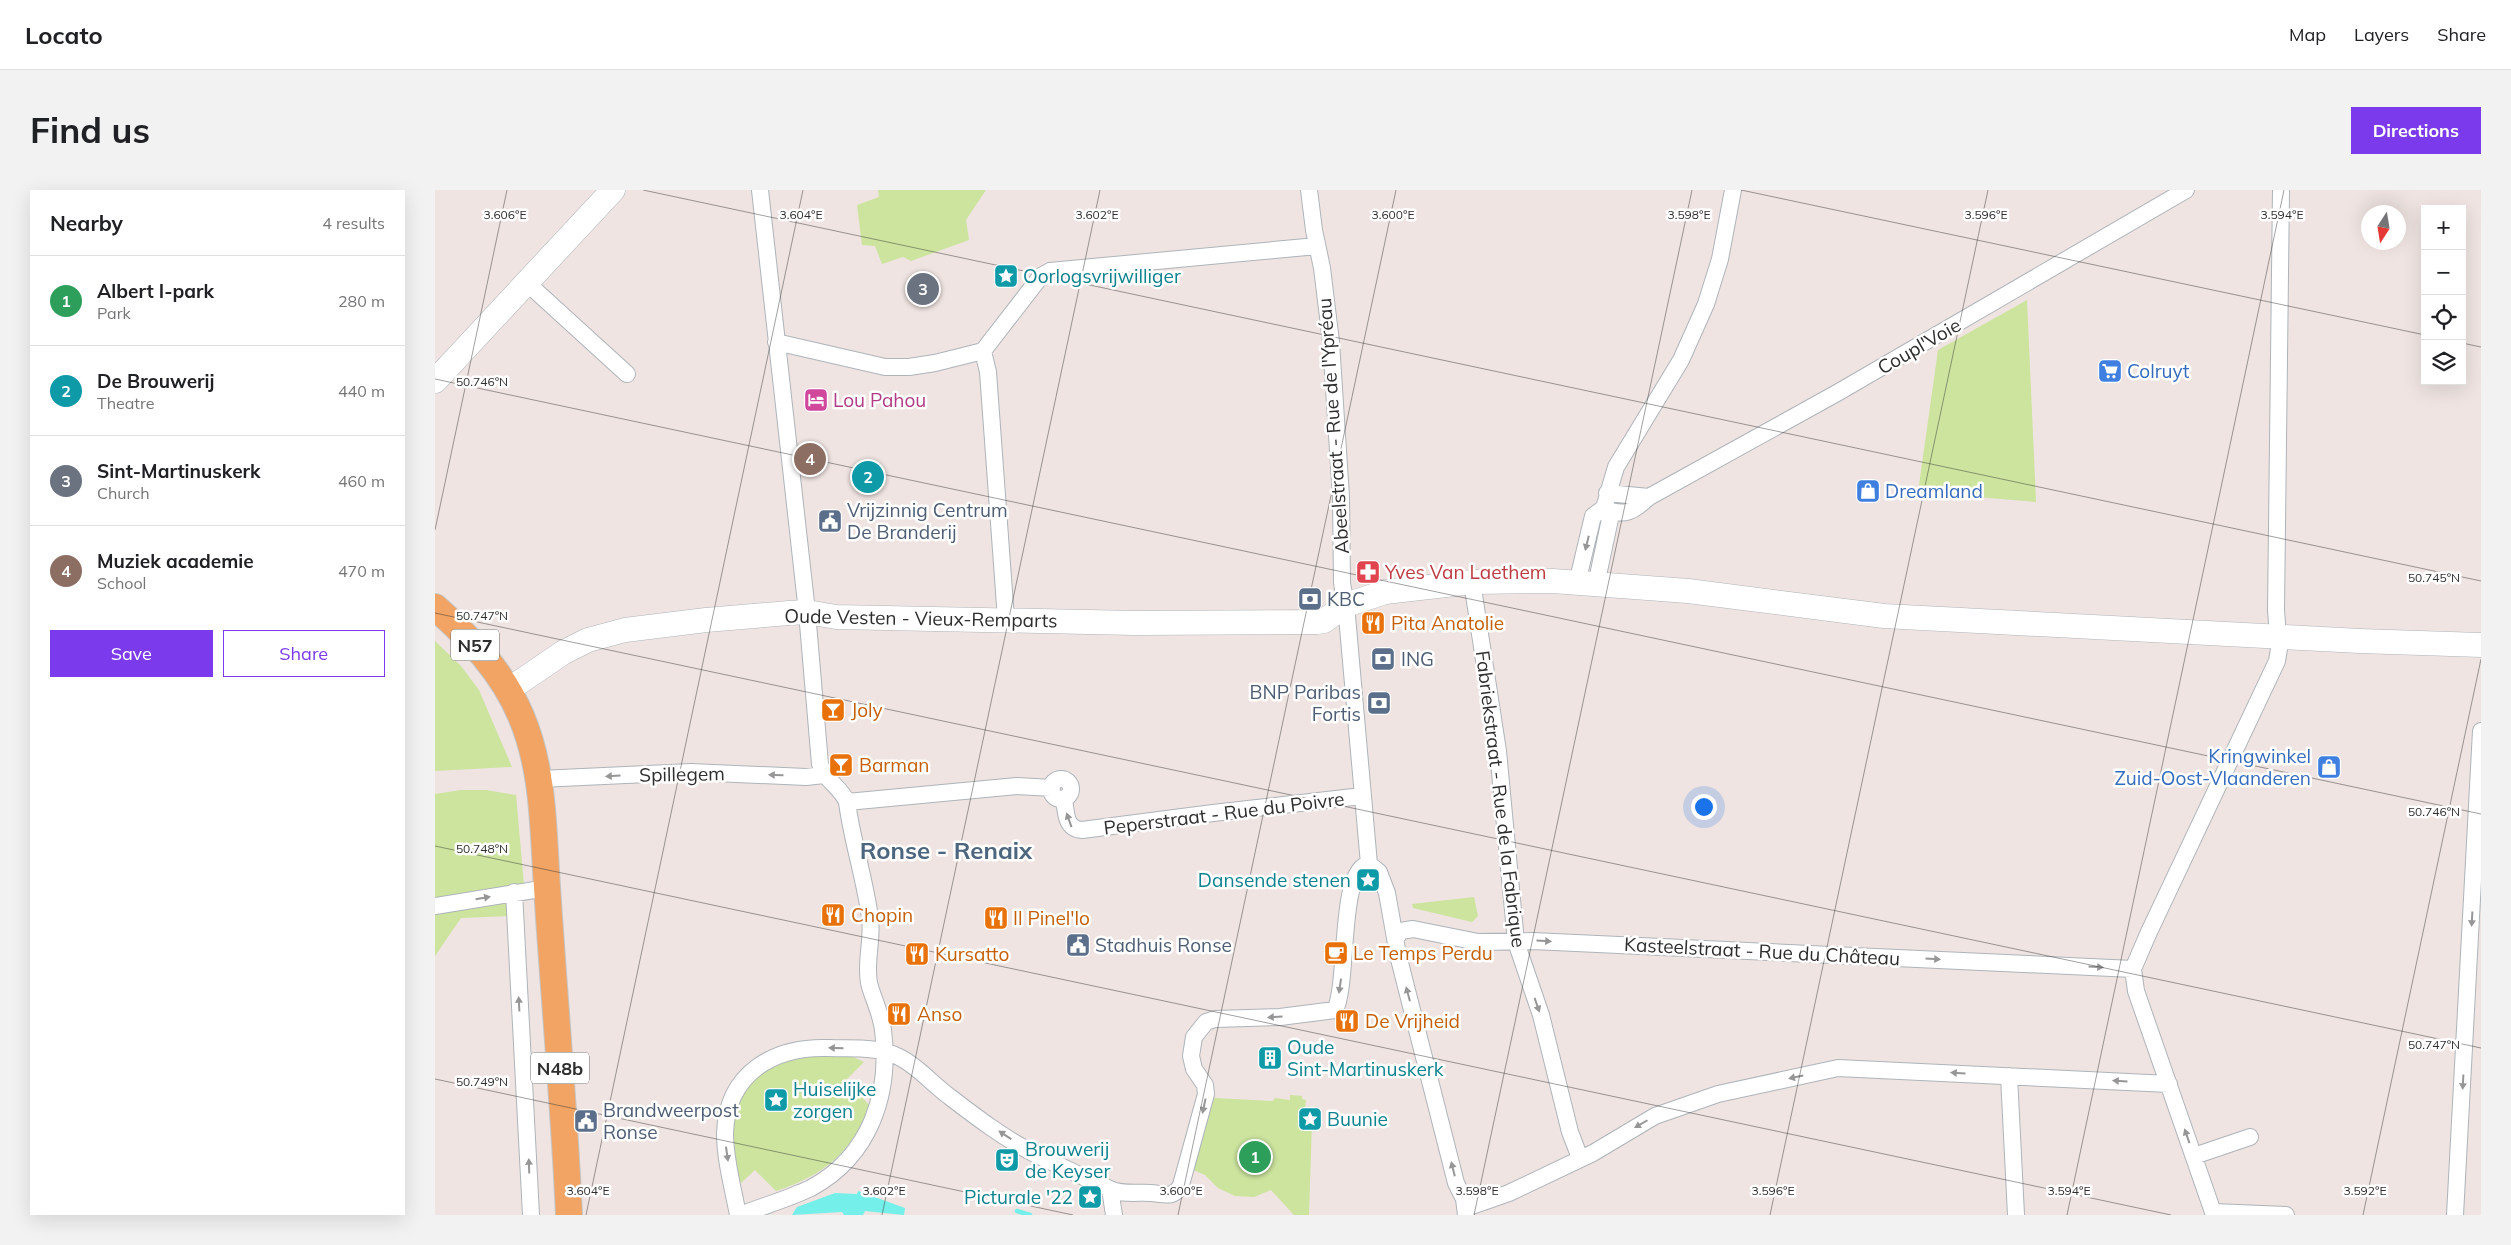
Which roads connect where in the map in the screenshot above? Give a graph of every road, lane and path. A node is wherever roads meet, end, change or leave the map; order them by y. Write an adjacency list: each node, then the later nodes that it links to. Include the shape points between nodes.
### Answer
1 (613, 190): 8 (street)
2 (760, 190): 9 (street)
3 (1309, 190): 7 (street, Abeelstraat - Rue de l'Ypréau)
4 (1733, 190): 13 (street, via 1715,280 1691,340 1616,467)
5 (2186, 190): 13 (street, Coupl'Voie, via 1973,316 1649,497)
6 (2281, 190): 20 (street, via 2276,610)
7 (1317, 246): 10 (street, via 1050,271 1041,276); 16 (street, Abeelstraat - Rue de l'Ypréau, via 1331,342 1341,497 1342,583)
8 (526, 282): 11 (street); 12 (street)
9 (776, 342): 10 (street, via 885,367 935,363); 18 (street)
10 (983, 351): 19 (street, via 988,372)
11 (627, 374)
12 (435, 381)
13 (1606, 500): 15 (street, via 1610,519)
14 (1472, 582): 15 (street, Oude Vesten - Vieux-Remparts); 16 (street, Oude Vesten - Vieux-Remparts, via 1385,592); 33 (street, Fabriekstraat - Rue de la Fabrique, via 1498,751)
15 (1586, 584): 20 (street, Oude Vesten - Vieux-Remparts, via 1688,591 1884,616)
16 (1346, 605): 19 (street, Oude Vesten - Vieux-Remparts, via 1324,621 1303,623); 26 (street, Abeelstraat - Rue de l'Ypréau)
17 (435, 607): 22 (main road, N57, via 478,648)
18 (807, 612): 19 (street, Oude Vesten - Vieux-Remparts, via 836,617); 22 (street, Oude Vesten - Vieux-Remparts, via 625,630 588,640 564,652); 24 (street, via 819,757)
19 (1006, 620)
20 (2279, 636): 21 (street, Oude Vesten - Vieux-Remparts); 34 (street, via 2277,661)
21 (2481, 645)
22 (508, 690): 25 (main road, N57, via 527,732)
23 (2481, 731): 50 (street, one-way to 50)
24 (824, 775): 25 (street, Spillegem, one-way to 25, via 691,772); 27 (street, via 842,792)
25 (539, 780): 29 (main road, N48b)
26 (1362, 796): 27 (street, Peperstraat - Rue du Poivre, one-way to 27, via 1085,830 1069,824 1058,793 1017,786); 28 (street, Abeelstraat - Rue de l'Ypréau)
27 (847, 802): 35 (street, via 870,916 869,983 879,1008)
28 (1369, 864): 32 (street, via 1375,866 1381,876); 41 (street, one-way to 41, via 1358,870 1350,891 1335,1010 1280,1017 1215,1019 1202,1025 1191,1046 1191,1060 1205,1085 1206,1094 1178,1190 1165,1196)
29 (547, 888): 30 (street); 45 (main road, N48b)
30 (514, 892): 31 (street, one-way to 30); 44 (street, one-way to 30)
31 (435, 906)
32 (1396, 938): 33 (street, Kasteelstraat - Rue du Château, via 1401,931 1413,929 1479,942); 42 (street, one-way to 32, via 1456,1183)
33 (1516, 942): 34 (street, Kasteelstraat - Rue du Château, one-way to 34); 40 (street, Fabriekstraat - Rue de la Fabrique, one-way to 40, via 1541,1015 1570,1132)
34 (2133, 969): 37 (street, via 2136,992)
35 (885, 1050): 41 (street, one-way to 35, via 1033,1153 954,1100 907,1061); 46 (street, via 879,1105 871,1128 854,1152 832,1175 809,1189); 46 (street, one-way to 46, via 796,1050 769,1058 747,1076 733,1096 725,1131)
36 (2009, 1076): 37 (street, one-way to 36); 40 (street, one-way to 40, via 1838,1068 1719,1094 1682,1106 1655,1116); 48 (street)
37 (2169, 1084): 39 (street, one-way to 37)
38 (2249, 1136): 39 (street)
39 (2194, 1156): 43 (street)
40 (1580, 1158): 42 (street)
41 (1110, 1189): 47 (street)
42 (1466, 1211)
43 (2214, 1214): 49 (street)
44 (531, 1215)
45 (569, 1215)
46 (739, 1215)
47 (1114, 1215)
48 (2016, 1215)
49 (2286, 1215)
50 (2455, 1215)

